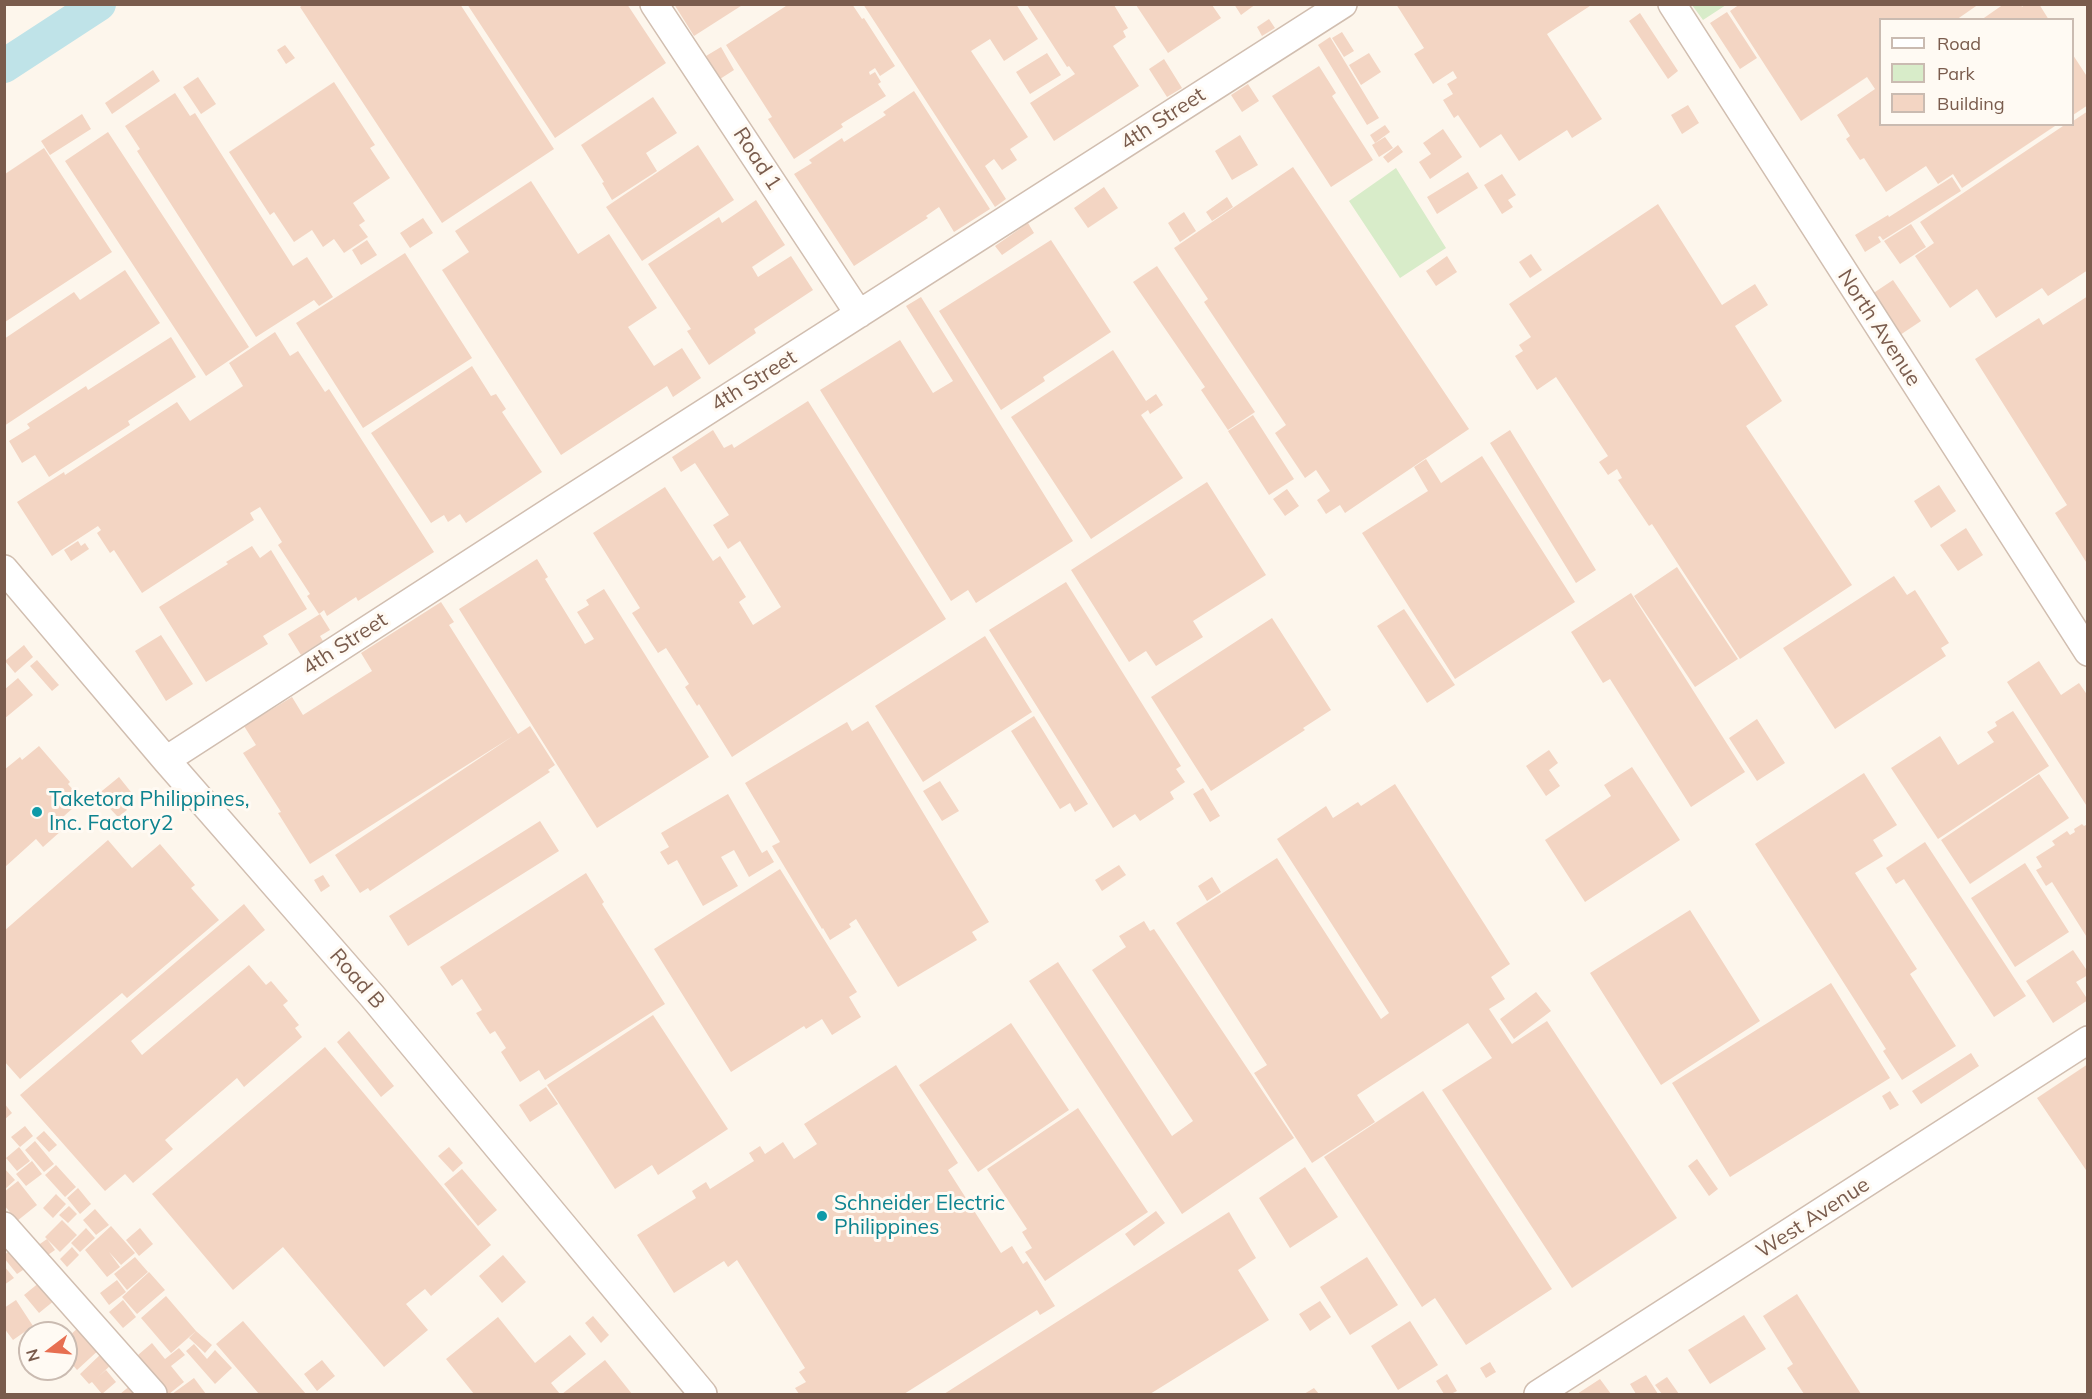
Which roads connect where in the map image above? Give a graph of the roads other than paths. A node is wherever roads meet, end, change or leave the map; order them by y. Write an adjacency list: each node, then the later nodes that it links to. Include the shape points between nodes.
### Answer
1 (654, 4): 4 (street, Road 1)
2 (1343, 4): 4 (street, 4th Street)
3 (1672, 4): 6 (street, North Avenue)
4 (859, 314): 7 (street, 4th Street)
5 (4, 569): 7 (street, Road B)
6 (2088, 651)
7 (166, 760): 11 (street, Road B, via 374,997)
8 (2088, 1040): 12 (street, West Avenue)
9 (4, 1226): 10 (street)
10 (153, 1395)
11 (703, 1395)
12 (1538, 1395)

